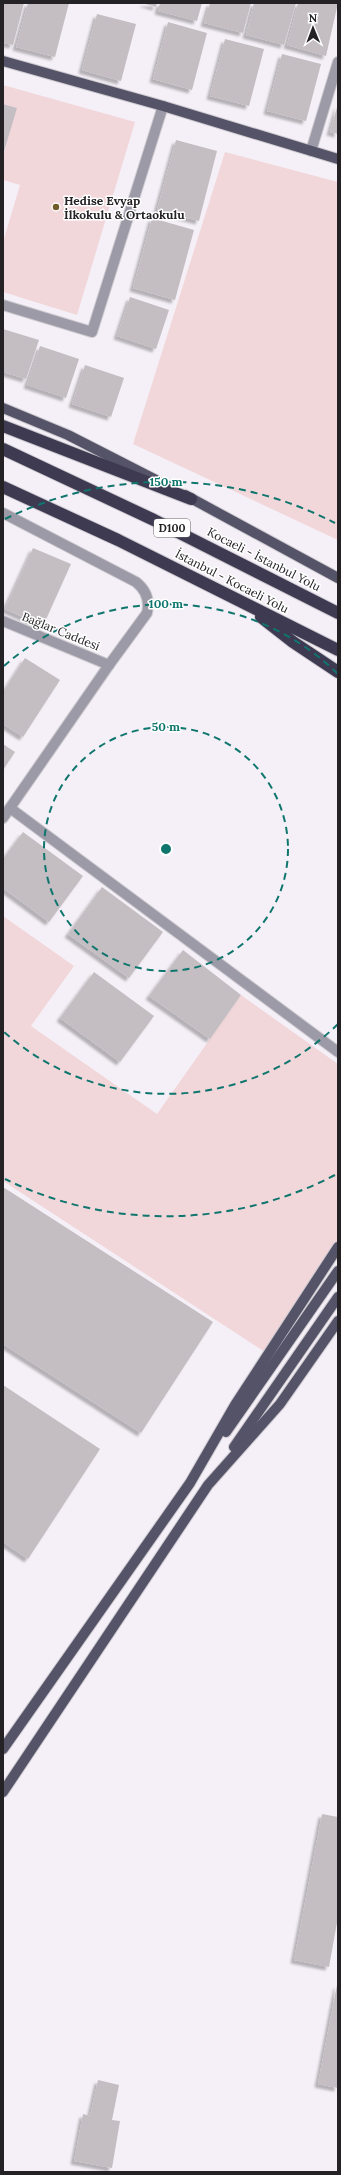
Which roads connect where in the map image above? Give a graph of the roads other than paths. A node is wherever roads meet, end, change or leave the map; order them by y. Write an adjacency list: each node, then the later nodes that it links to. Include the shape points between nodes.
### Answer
1 (3, 61): 3 (main road)
2 (338, 62): 4 (street)
3 (163, 106): 4 (main road); 6 (street, via 92,332)
4 (311, 151): 5 (main road)
5 (338, 158)
6 (3, 304)
7 (3, 408): 11 (main road, via 68,435)
8 (3, 426): 11 (highway)
9 (3, 449): 15 (highway, Kocaeli - İstanbul Yolu / D100, via 154,520)
10 (3, 487): 14 (highway, İstanbul - Kocaeli Yolu, via 111,536)
11 (192, 499): 13 (main road)
12 (3, 513): 18 (street, via 144,588 149,604 147,613)
13 (338, 578)
14 (240, 600): 17 (highway, İstanbul - Kocaeli Yolu); 19 (highway, via 293,642)
15 (338, 613)
16 (3, 621): 18 (street, Bağlar Caddesi)
17 (338, 650)
18 (109, 665): 20 (street)
19 (338, 672)
20 (10, 808): 21 (street); 22 (street)
21 (3, 818)
22 (338, 1052)
23 (338, 1247): 27 (main road, via 235,1405)
24 (338, 1272): 27 (main road)
25 (338, 1297): 28 (main road)
26 (338, 1321): 28 (main road, via 280,1404)
27 (190, 1483): 29 (main road)
28 (208, 1485): 30 (main road)
29 (3, 1749)
30 (3, 1792)

